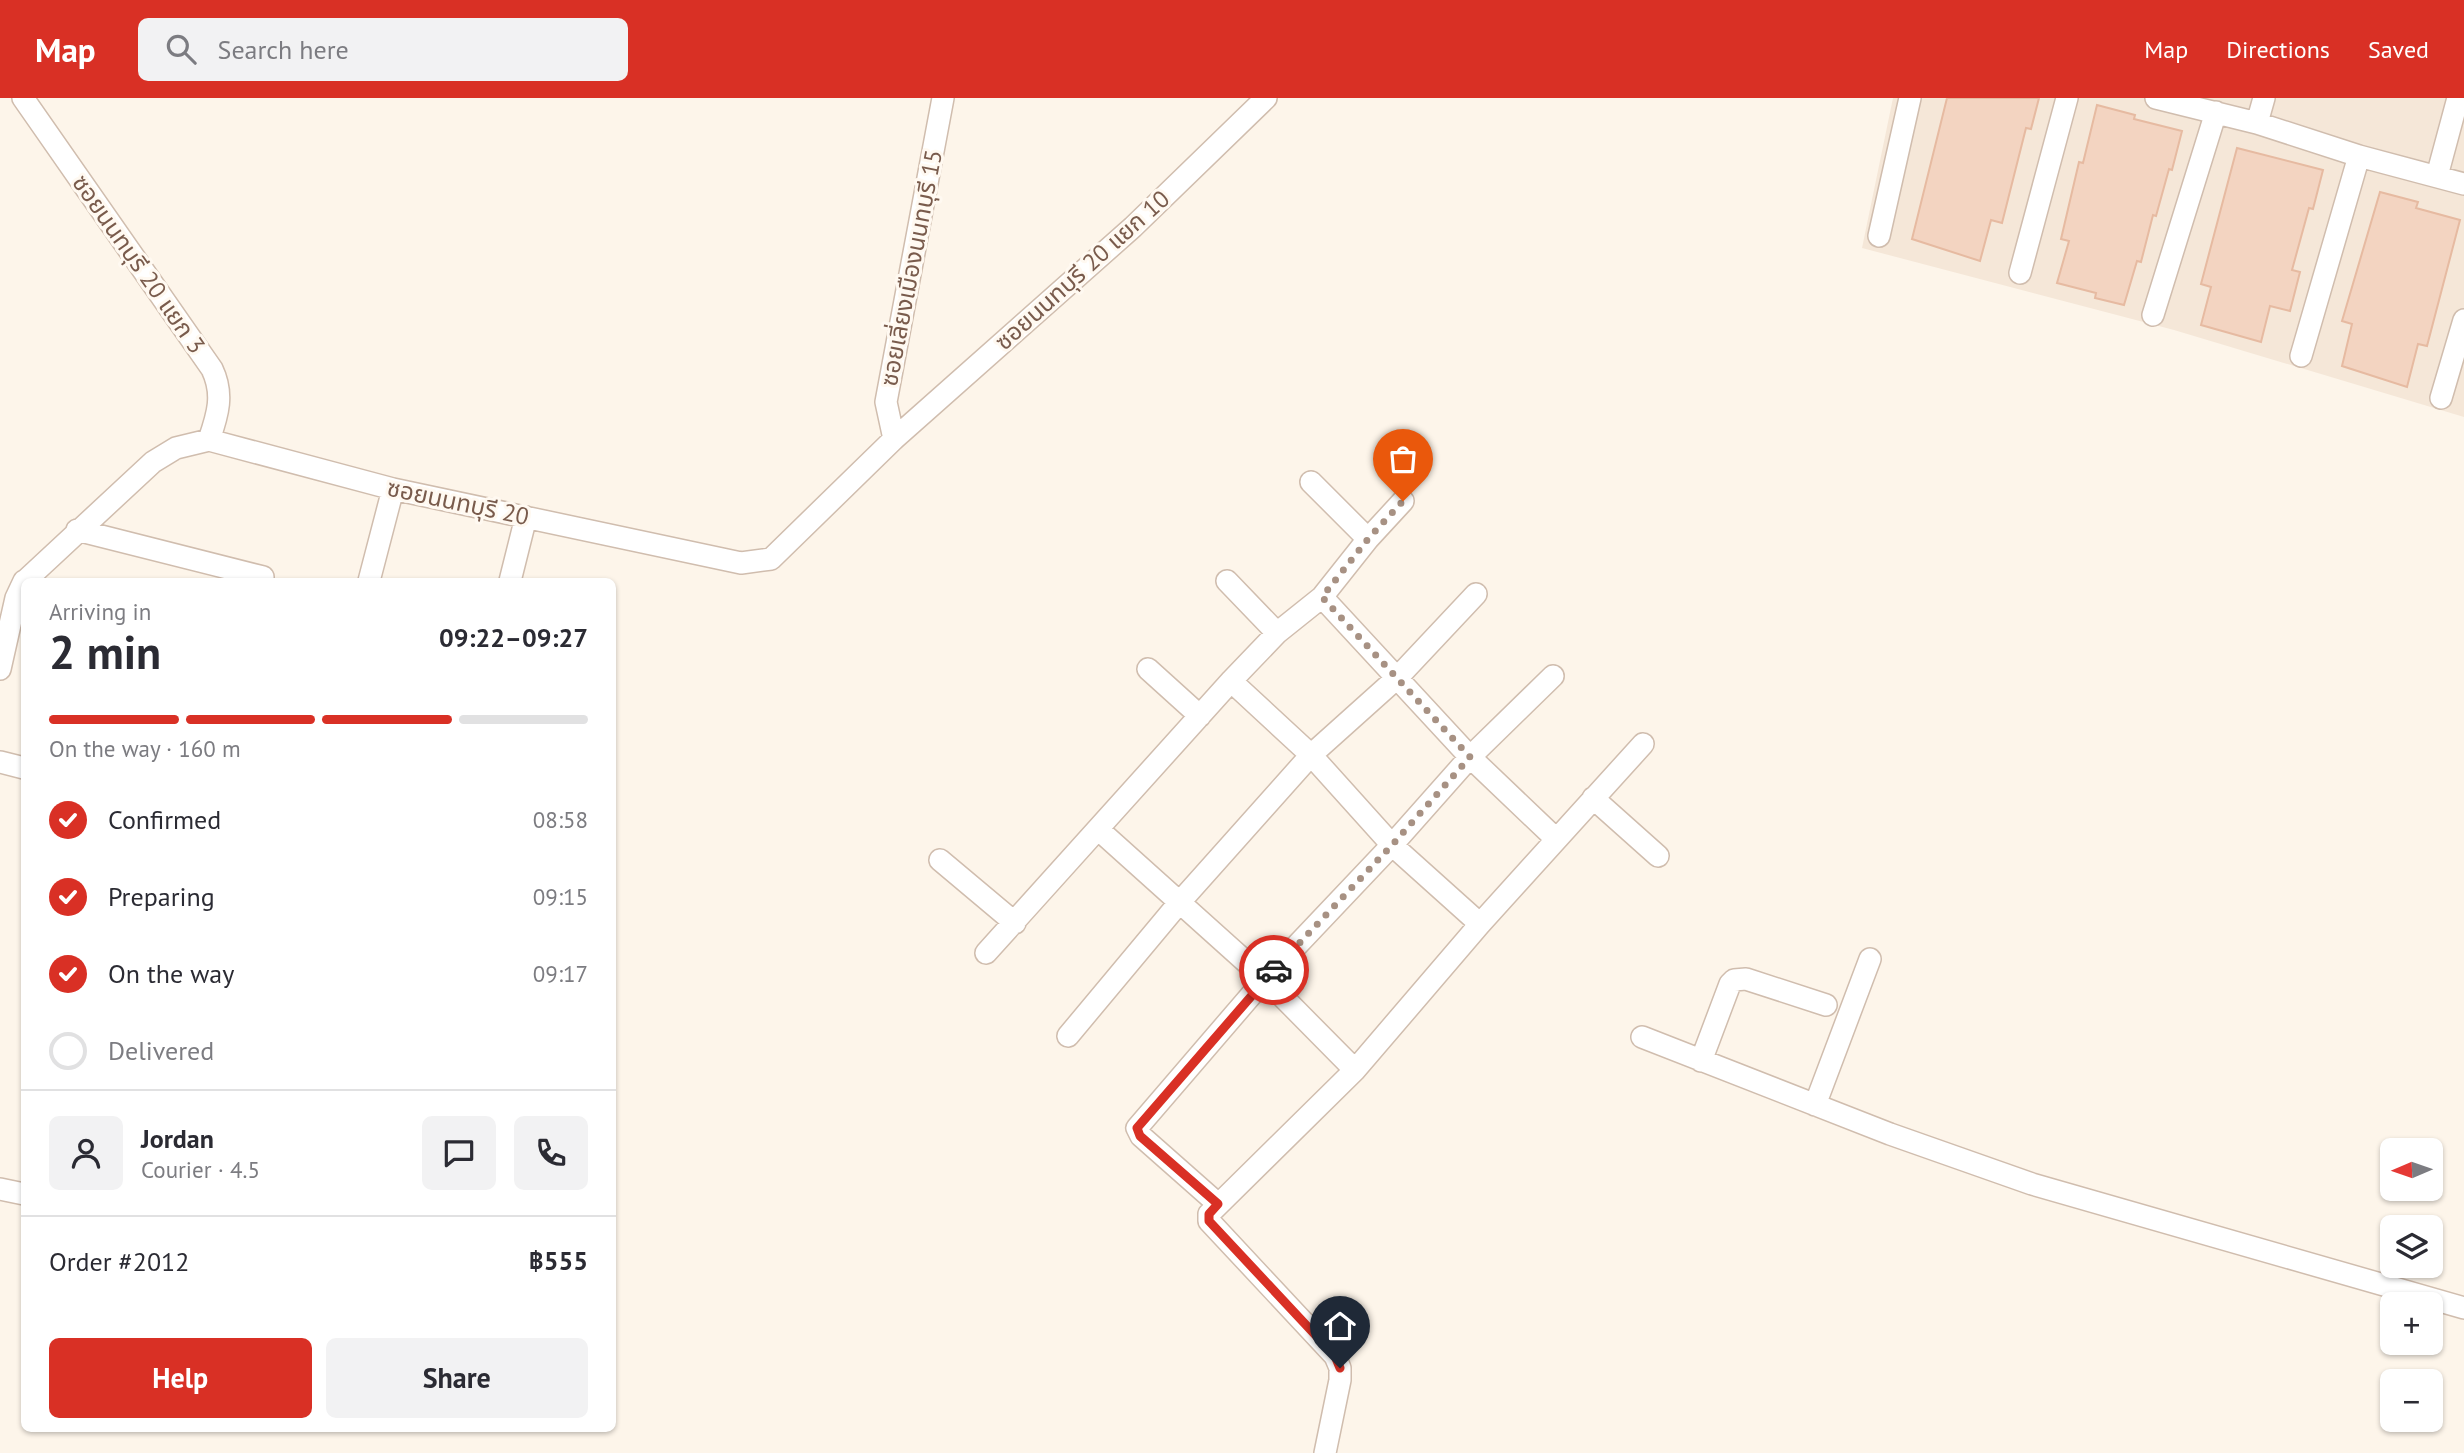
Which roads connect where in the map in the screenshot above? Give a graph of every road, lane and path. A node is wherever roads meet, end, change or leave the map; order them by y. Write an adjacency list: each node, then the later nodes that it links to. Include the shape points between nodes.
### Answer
1 (23, 98): 21 (street, ซอยนนทบุรี 20 แยก 3, via 212,369 219,383 220,409)
2 (943, 98): 20 (street, ซอยเลี่ยงเมืองนนทบุรี 15, via 886,402)
3 (1266, 98): 20 (street, ซอยนนทบุรี 20 แยก 10, via 1133,227)
4 (1910, 98): 14 (street)
5 (2067, 98): 15 (street)
6 (2156, 98): 9 (street)
7 (2264, 98): 10 (street)
8 (2458, 98): 12 (street)
9 (2216, 112): 10 (street); 16 (street)
10 (2257, 123): 11 (street)
11 (2359, 156): 12 (street); 18 (street)
12 (2437, 176): 13 (street)
13 (2464, 184)
14 (1879, 236)
15 (2020, 272)
16 (2153, 315)
17 (2464, 320): 19 (street)
18 (2301, 356)
19 (2441, 398)
20 (894, 439): 25 (street, ซอยนนทบุรี 20, via 771,559 755,563)
21 (209, 440): 23 (street, ซอยนนทบุรี 20); 26 (street, ซอยนนทบุรี 20, via 176,448 153,462)
22 (1311, 482): 27 (street)
23 (393, 489): 25 (street, ซอยนนทบุรี 20); 30 (street)
24 (1403, 501): 27 (street)
25 (526, 517): 31 (street)
26 (77, 530): 28 (street); 29 (street, ซอยนนทบุรี 20)
27 (1368, 539): 35 (street)
28 (264, 577)
29 (28, 578)
30 (370, 578)
31 (511, 578)
32 (1227, 581): 37 (street)
33 (21, 589): 36 (street, ซอยนนทบุรี 20, via 16,598)
34 (1476, 594): 41 (street)
35 (1322, 597): 37 (street); 41 (street)
36 (17, 633): 38 (street, ซอยนนทบุรี 20)
37 (1277, 633): 42 (street)
38 (0, 669)
39 (1149, 669): 43 (street)
40 (1553, 676): 46 (street)
41 (1398, 677): 45 (street); 46 (street)
42 (1231, 681): 43 (street); 45 (street)
43 (1200, 716): 50 (street)
44 (1643, 744): 49 (street)
45 (1311, 755): 52 (street); 55 (street)
46 (1470, 757): 51 (street); 52 (street)
47 (0, 762): 48 (street)
48 (21, 767)
49 (1593, 798): 51 (street); 53 (street)
50 (1099, 830): 55 (street); 56 (street)
51 (1556, 839): 57 (street)
52 (1392, 845): 57 (street); 60 (street)
53 (1658, 856)
54 (940, 860): 56 (street)
55 (1180, 904): 60 (street); 62 (street)
56 (1014, 923): 58 (street)
57 (1480, 924): 65 (street)
58 (986, 953)
59 (1870, 959): 66 (street)
60 (1265, 979): 65 (street); 69 (street, via 1137,1128 1140,1136)
61 (1826, 1005): 64 (street, via 1746,979 1734,980)
62 (1068, 1036)
63 (1642, 1037): 64 (street)
64 (1702, 1061): 66 (street)
65 (1355, 1070): 69 (street)
66 (1815, 1105): 70 (street, via 2032,1184)
67 (0, 1189): 68 (street)
68 (21, 1193)
69 (1218, 1204): 71 (street, via 1209,1221 1335,1356 1340,1380)
70 (2464, 1308)
71 (1325, 1453)

